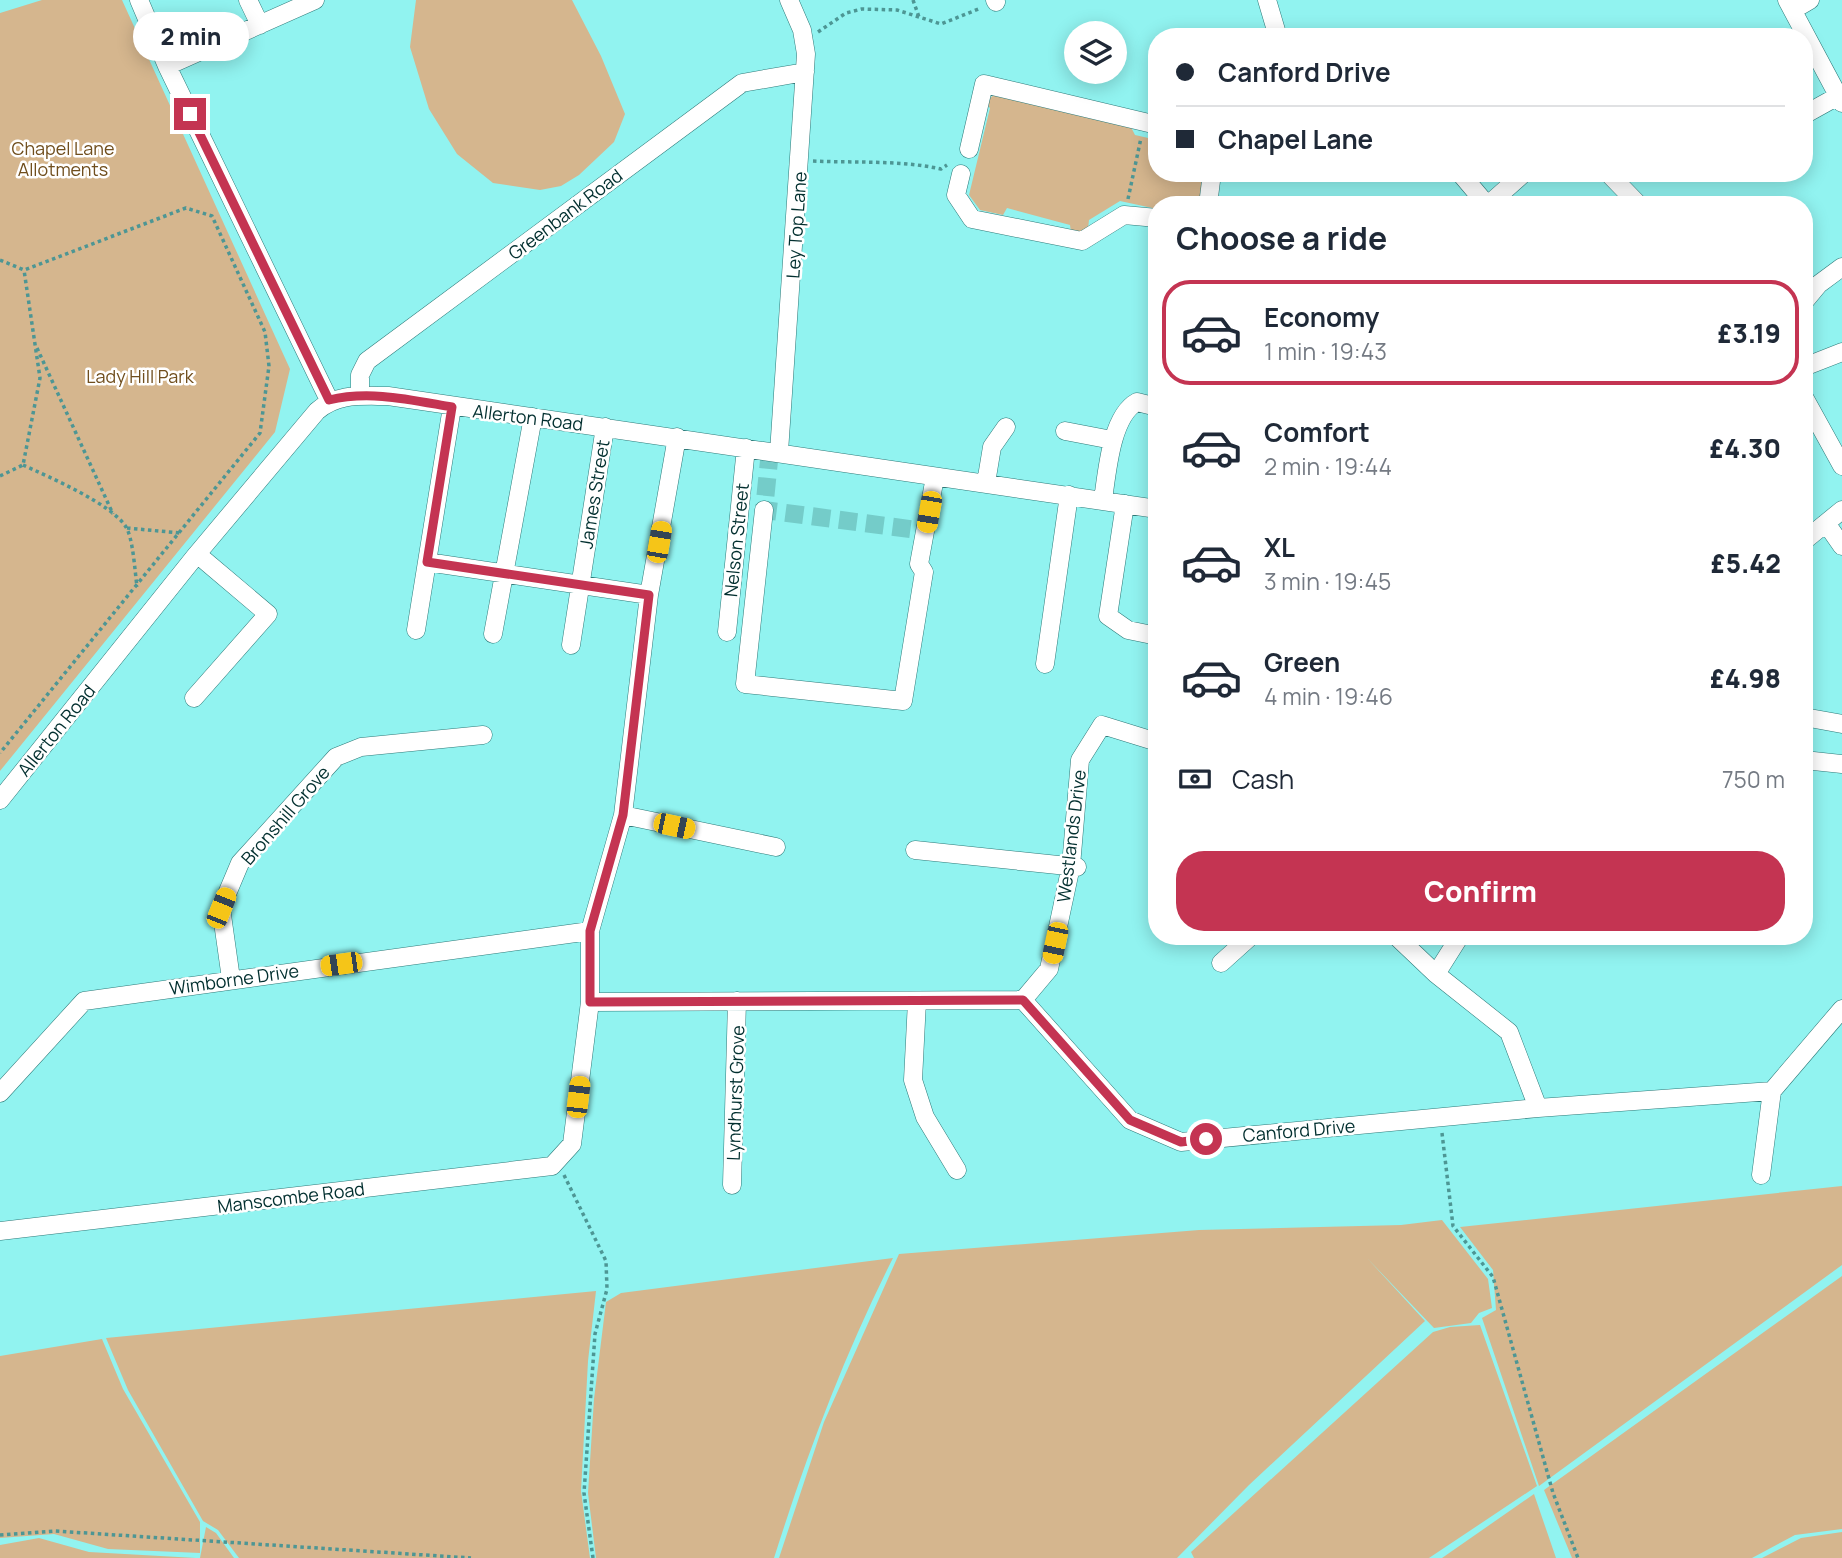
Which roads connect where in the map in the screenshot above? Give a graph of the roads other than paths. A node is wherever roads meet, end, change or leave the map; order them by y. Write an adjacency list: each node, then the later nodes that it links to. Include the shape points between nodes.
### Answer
1 (139, 0): 12 (street)
2 (248, 0): 8 (street)
3 (315, 0): 8 (street)
4 (789, 0): 13 (street, Ley Top Lane, via 804,41)
5 (1267, 0): 9 (street)
6 (1810, 0): 7 (street)
7 (1790, 5): 10 (street)
8 (260, 25): 12 (street)
9 (1275, 28)
10 (1802, 28)
11 (1813, 49): 14 (street)
12 (167, 66): 31 (street)
13 (805, 72): 30 (street, Greenbank Road, via 741,83 367,361 360,375); 42 (street, Ley Top Lane)
14 (1840, 100): 15 (street)
15 (1813, 111)
16 (1148, 124): 17 (street, via 984,84)
17 (969, 149)
18 (956, 169): 25 (street, via 956,195 972,219 1082,241 1124,215)
19 (1468, 182): 22 (street)
20 (1514, 182): 23 (street)
21 (1617, 182): 24 (street)
22 (1479, 196)
23 (1497, 196)
24 (1630, 196)
25 (1148, 217)
26 (1842, 267): 27 (street)
27 (1813, 291)
28 (1842, 352): 29 (street)
29 (1813, 363)
30 (360, 396): 31 (street, Allerton Road); 33 (street, Allerton Road)
31 (329, 400): 55 (street, Allerton Road)
32 (1148, 405): 40 (street, via 1131,405)
33 (452, 407): 35 (street, Allerton Road); 56 (street)
34 (1813, 413): 43 (street)
35 (533, 417): 36 (street, Allerton Road); 57 (street)
36 (604, 427): 39 (street, Allerton Road); 58 (street, James Street)
37 (1006, 427): 45 (street, via 992,447)
38 (1065, 431): 40 (street)
39 (677, 437): 41 (street, Allerton Road); 59 (street)
40 (1112, 440): 47 (street)
41 (746, 448): 42 (street, Allerton Road); 61 (street, Nelson Street)
42 (779, 452): 44 (street, Allerton Road)
43 (1842, 466)
44 (935, 477): 45 (street, Allerton Road); 50 (street, via 919,564 924,572 903,701 745,684)
45 (986, 483): 46 (street, Allerton Road)
46 (1069, 495): 47 (street, Allerton Road); 65 (street)
47 (1103, 500): 48 (street, Allerton Road)
48 (1125, 503): 49 (street, Allerton Road); 63 (street, via 1108,616 1128,630)
49 (1148, 507)
50 (764, 510)
51 (1842, 510): 52 (street)
52 (1826, 523): 53 (street); 54 (street)
53 (1813, 534)
54 (1842, 546)
55 (197, 554): 66 (street, via 268,614); 73 (street, Allerton Road)
56 (427, 562): 57 (street); 60 (street)
57 (504, 573): 58 (street); 62 (street)
58 (580, 585): 59 (street); 64 (street, James Street)
59 (649, 595): 74 (street)
60 (416, 630)
61 (727, 632)
62 (494, 634)
63 (1148, 634)
64 (571, 645)
65 (1045, 664)
66 (194, 698)
67 (1813, 722): 68 (street)
68 (1842, 723)
69 (483, 735): 84 (street, Bronshill Grove, via 361,747 336,757 240,863 221,908)
70 (1148, 739): 77 (street, Westlands Drive, via 1102,725 1080,760)
71 (1813, 762): 72 (street)
72 (1842, 764)
73 (0, 800)
74 (623, 815): 75 (street); 78 (street)
75 (776, 848)
76 (915, 850): 77 (street)
77 (1074, 867): 85 (street, Westlands Drive, via 1049,968)
78 (590, 931): 84 (street, Wimborne Drive); 87 (street)
79 (1241, 945): 82 (street)
80 (1405, 945): 83 (street)
81 (1454, 945): 83 (street)
82 (1221, 963)
83 (1436, 974): 92 (street, via 1509,1032)
84 (231, 979): 91 (street, Wimborne Drive, via 84,1000)
85 (1023, 1000): 88 (street); 92 (street, Canford Drive, via 1130,1120 1181,1142)
86 (737, 1001): 87 (street); 88 (street); 95 (street, Lyndhurst Grove)
87 (590, 1002): 96 (street, Manscombe Road, via 572,1144 552,1167)
88 (917, 1002): 93 (street, via 913,1080 925,1117)
89 (1842, 1009): 90 (street)
90 (1772, 1091): 92 (street, Canford Drive); 94 (street)
91 (0, 1093)
92 (1538, 1108)
93 (957, 1170)
94 (1761, 1175)
95 (732, 1185)
96 (0, 1230)

